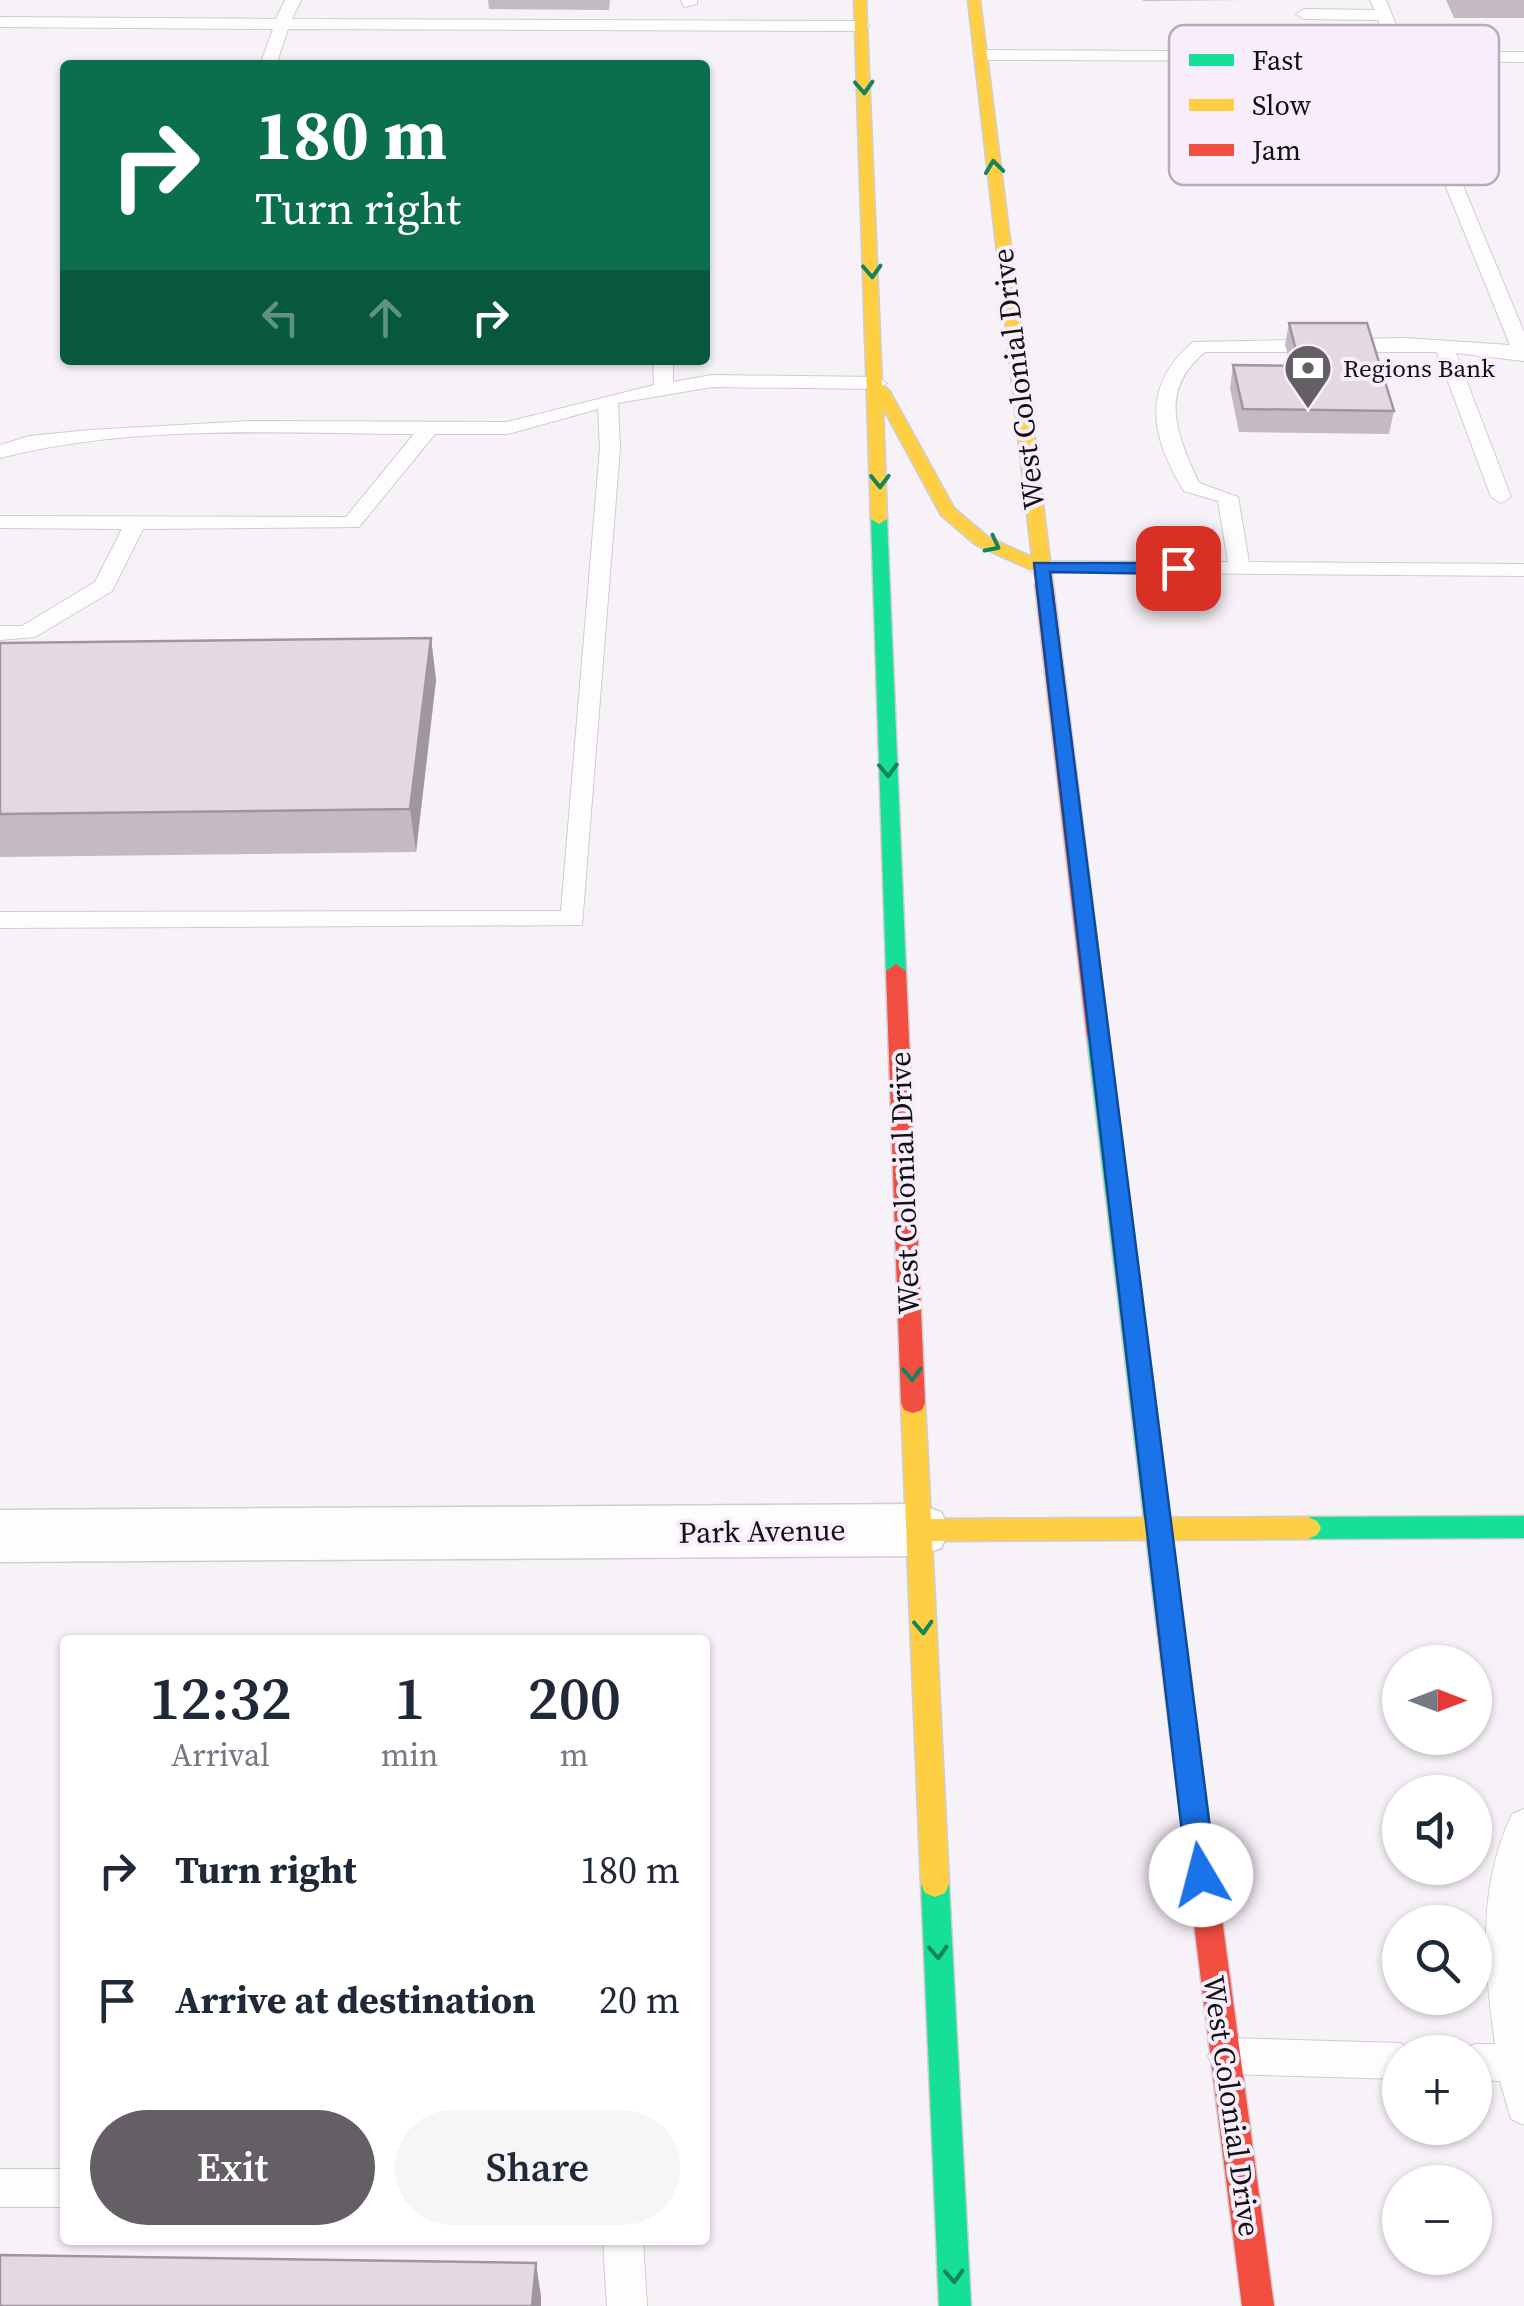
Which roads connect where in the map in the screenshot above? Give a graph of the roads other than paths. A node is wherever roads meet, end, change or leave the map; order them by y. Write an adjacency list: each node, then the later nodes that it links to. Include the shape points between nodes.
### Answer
1 (8, 0): 8 (lane)
2 (292, 0): 9 (lane)
3 (860, 0): 12 (main road, West Colonial Drive)
4 (974, 0): 13 (main road, West Colonial Drive)
5 (689, 2): 10 (lane); 11 (lane)
6 (1381, 7): 7 (lane)
7 (1304, 14)
8 (0, 18): 9 (lane)
9 (282, 24): 10 (lane, via 398,18); 15 (lane)
10 (644, 26): 11 (lane)
11 (726, 26): 12 (lane)
12 (861, 26): 20 (main road, West Colonial Drive, one-way to 20)
13 (981, 55): 14 (lane); 28 (main road, West Colonial Drive, one-way to 13)
14 (1169, 55)
15 (270, 60)
16 (1454, 185): 18 (lane)
17 (1445, 348): 18 (lane); 25 (lane); 29 (lane, via 1200,346 1170,375 1167,406 1180,466 1191,487 1228,497)
18 (1523, 353)
19 (663, 365): 21 (lane)
20 (878, 383): 21 (lane, via 712,381); 28 (main road, one-way to 28, via 948,511 982,541); 35 (main road, West Colonial Drive, one-way to 35)
21 (664, 388): 22 (lane)
22 (608, 403): 23 (lane, via 508,428); 32 (lane, via 610,448 573,919)
23 (429, 428): 24 (lane, via 250,427 29,442); 27 (lane, via 352,522)
24 (0, 452)
25 (1500, 497)
26 (0, 522): 27 (lane)
27 (136, 522): 31 (lane, via 104,586 27,632)
28 (1040, 567): 29 (lane); 34 (main road, West Colonial Drive)
29 (1240, 569): 30 (lane)
30 (1524, 570)
31 (0, 633)
32 (0, 920)
33 (1524, 1527): 34 (main road, Park Avenue)
34 (1157, 1529): 35 (main road, Park Avenue); 38 (main road, West Colonial Drive)
35 (919, 1530): 36 (street, Park Avenue); 47 (main road, West Colonial Drive, one-way to 47)
36 (0, 1536)
37 (1524, 1824): 41 (lane, via 1500,1912)
38 (1225, 2056): 39 (lane); 48 (main road, West Colonial Drive)
39 (1382, 2061)
40 (1492, 2062): 41 (lane)
41 (1515, 2063): 42 (lane)
42 (1524, 2106)
43 (0, 2188): 44 (lane)
44 (60, 2188)
45 (623, 2245): 46 (lane)
46 (627, 2306)
47 (955, 2306)
48 (1258, 2306)

